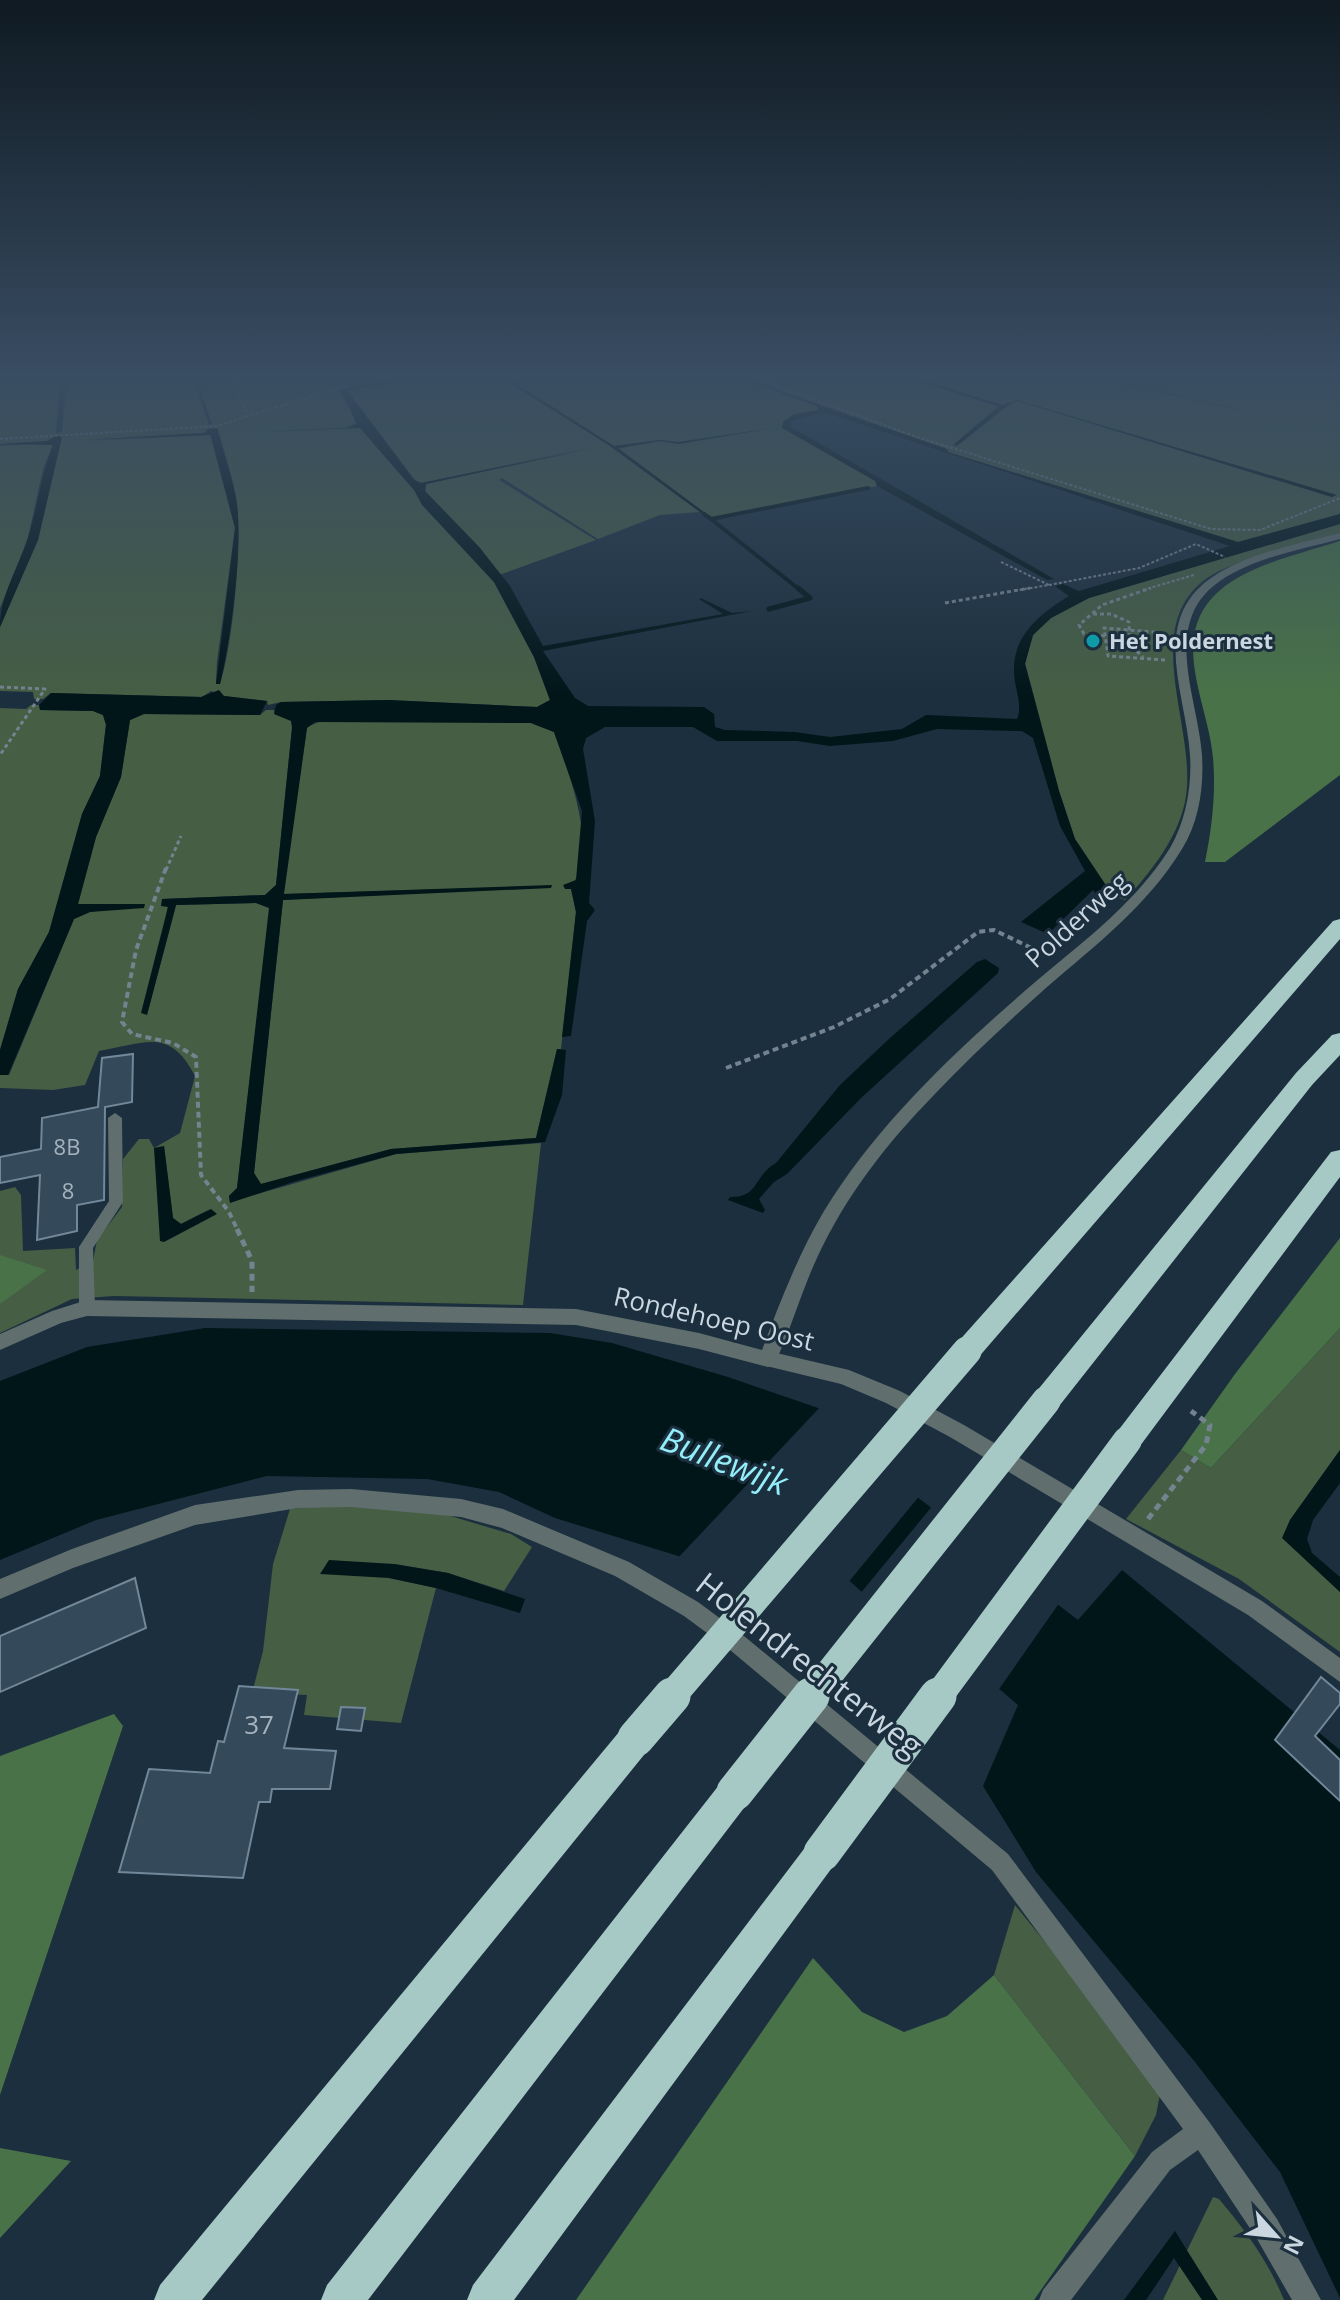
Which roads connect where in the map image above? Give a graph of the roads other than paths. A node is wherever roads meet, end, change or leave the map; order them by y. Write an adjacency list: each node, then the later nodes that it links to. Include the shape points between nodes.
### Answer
1 (1340, 536): 8 (street, Polderweg, via 1241,566 1213,580 1188,608 1180,634 1181,662 1196,754 1194,802 1179,844 1144,893 1023,1000 894,1126 839,1200 812,1249)
2 (1340, 926): 12 (highway, bridge, via 636,1738)
3 (1340, 1041): 13 (highway, bridge, via 1304,1079 735,1792)
4 (115, 1118): 6 (lane, via 116,1202 86,1247)
5 (1340, 1159): 14 (highway, bridge)
6 (87, 1308): 7 (street, Rondehoep Oost); 8 (street, Rondehoep Oost, via 576,1317)
7 (0, 1342)
8 (768, 1359): 10 (street, Rondehoep Oost, via 843,1376 957,1431 1255,1608)
9 (0, 1589): 11 (street, Holendrechterweg, via 195,1515 298,1499 461,1508 572,1546 691,1609 1000,1862)
10 (1340, 1671)
11 (1201, 2132): 15 (street, via 1161,2161); 16 (street, Holendrechterweg, via 1267,2229)
12 (175, 2300)
13 (342, 2300)
14 (488, 2300)
15 (1053, 2300)
16 (1307, 2300)

